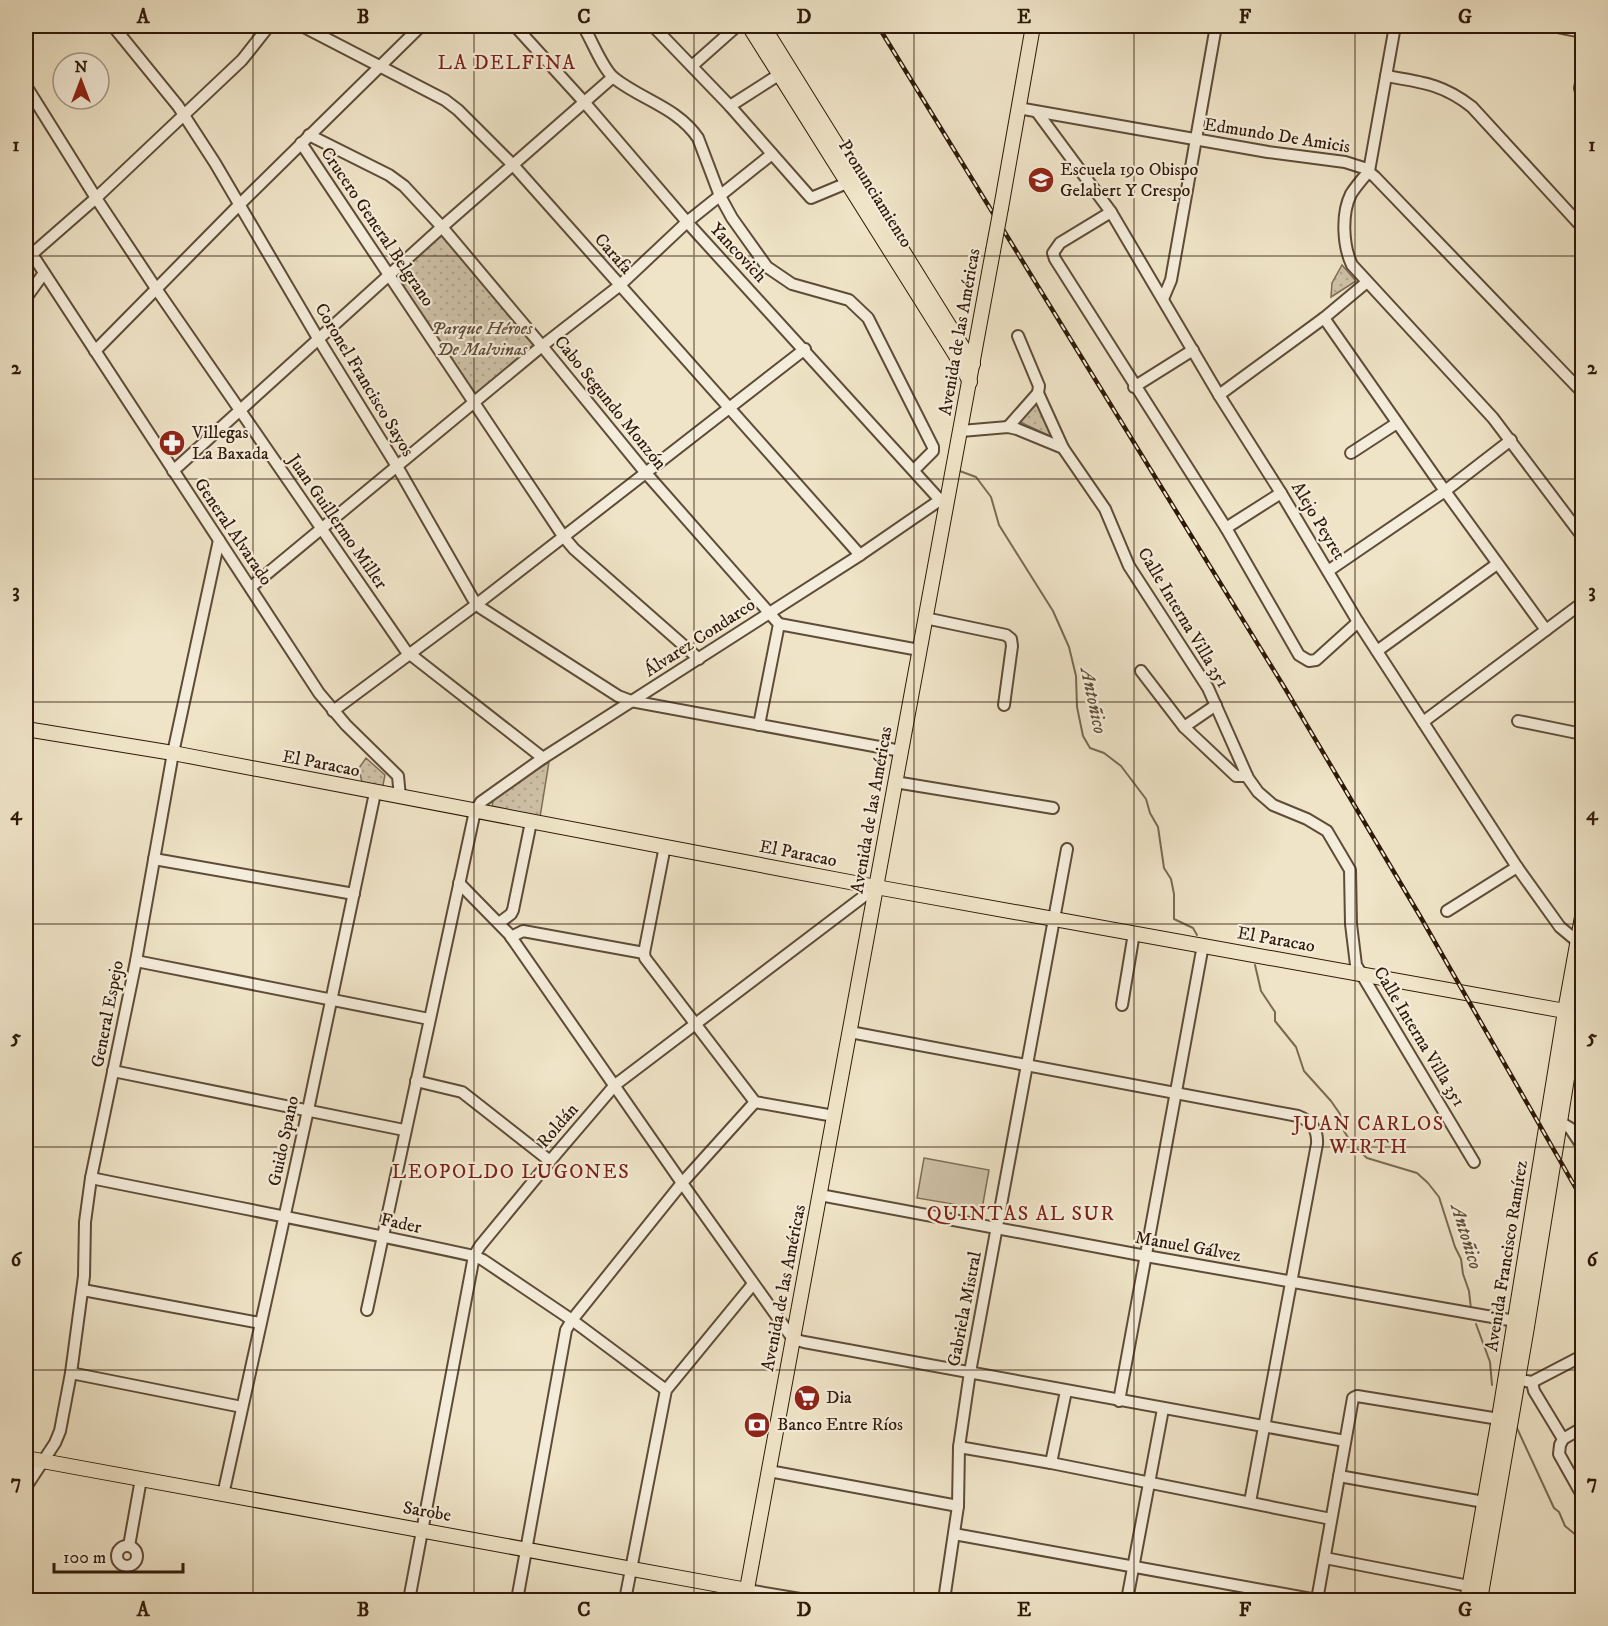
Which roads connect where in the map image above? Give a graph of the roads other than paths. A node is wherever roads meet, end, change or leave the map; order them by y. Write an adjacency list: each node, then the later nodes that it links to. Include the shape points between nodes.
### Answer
1 (113, 26): 28 (street, Coronel Francisco Sayos)
2 (268, 26): 28 (street, via 242,60)
3 (302, 26): 16 (street, Carafa)
4 (421, 26): 16 (street)
5 (515, 26): 24 (street, Yancovich)
6 (583, 26): 20 (street)
7 (653, 26): 17 (street)
8 (737, 26): 17 (street)
9 (749, 26): 18 (main road, Pronunciamiento)
10 (763, 26): 52 (main road, Pronunciamiento)
11 (1033, 26): 26 (main road, Avenida de las Américas)
12 (1216, 26): 30 (street)
13 (1395, 26): 19 (street)
14 (1552, 26): 15 (street)
15 (1582, 32)
16 (380, 65): 29 (street); 32 (street, Carafa, via 452,104)
17 (692, 66): 25 (street)
18 (780, 74): 25 (street); 34 (main road, Pronunciamiento)
19 (1386, 76): 33 (street); 40 (street, via 1425,83 1459,96)
20 (613, 77): 24 (street); 35 (street, via 679,117 694,131)
21 (1582, 78): 23 (street)
22 (26, 86): 36 (street, Juan Guillermo Miller)
23 (1582, 95)
24 (585, 103): 32 (street); 39 (street, Yancovich)
25 (730, 106): 31 (street)
26 (1018, 108): 27 (street, Edmundo De Amicis); 53 (main road, Avenida de las Américas, bridge)
27 (1037, 112): 30 (street, Edmundo De Amicis); 38 (street, Alejo Peyret)
28 (183, 114): 36 (street); 37 (street, Coronel Francisco Sayos)
29 (305, 139): 37 (street); 41 (street, Cabo Segundo Monzón, via 397,179); 45 (street, Crucero General Belgrano)
30 (1196, 140): 33 (street, Edmundo De Amicis, via 1345,162); 50 (street, via 1172,280)
31 (772, 154): 34 (street, via 811,198); 35 (street)
32 (514, 166): 41 (street); 47 (street, Carafa)
33 (1370, 171): 46 (street, via 1349,200 1344,236 1352,265); 63 (street, Edmundo De Amicis)
34 (847, 183): 61 (main road, Pronunciamiento)
35 (720, 196): 39 (street); 76 (street, via 756,253 777,275 792,284 849,300 868,318 933,447)
36 (96, 198): 43 (street); 48 (street, Juan Guillermo Miller)
37 (240, 204): 48 (street); 55 (street, Coronel Francisco Sayos)
38 (1111, 212): 50 (street, Alejo Peyret); 62 (street, via 1060,243 1053,253)
39 (687, 222): 47 (street); 57 (street, Yancovich)
40 (1582, 226)
41 (442, 227): 45 (street); 56 (street, Cabo Segundo Monzón)
42 (26, 245): 43 (street, General Alvarado)
43 (32, 254): 44 (street, General Alvarado)
44 (44, 273): 49 (street); 59 (street, General Alvarado)
45 (390, 275): 55 (street); 66 (street, Crucero General Belgrano)
46 (1367, 282): 51 (street); 72 (street)
47 (620, 286): 56 (street); 67 (street, Carafa)
48 (157, 290): 59 (street); 68 (street, Juan Guillermo Miller)
49 (26, 298)
50 (1163, 299): 58 (street, Alejo Peyret)
51 (1324, 318): 65 (street); 69 (street)
52 (950, 328): 53 (main road); 60 (main road, Pronunciamiento)
53 (978, 334): 60 (main road, Avenida de las Américas)
54 (1018, 336): 64 (street, Calle Interna Villa 351, via 1039,386)
55 (319, 340): 68 (street); 75 (street, Coronel Francisco Sayos)
56 (542, 346): 66 (street); 78 (street, Cabo Segundo Monzón)
57 (805, 349): 67 (street); 76 (street, Yancovich)
58 (1193, 350): 62 (street); 65 (street, Alejo Peyret)
59 (94, 351): 77 (street, General Alvarado)
60 (973, 364): 61 (main road, Avenida de las Américas)
61 (970, 382): 71 (main road, Avenida de las Américas)
62 (1134, 387): 82 (street)
63 (1582, 392)
64 (1038, 393): 70 (street); 73 (street, Calle Interna Villa 351)
65 (1219, 395): 80 (street, Alejo Peyret)
66 (475, 403): 75 (street); 84 (street, Crucero General Belgrano)
67 (729, 408): 78 (street); 87 (street, Carafa)
68 (240, 411): 77 (street); 83 (street, Juan Guillermo Miller)
69 (1397, 423): 74 (street); 79 (street)
70 (1008, 427): 71 (street); 73 (street)
71 (961, 431): 81 (main road, Avenida de las Américas)
72 (1511, 440): 79 (street); 85 (street)
73 (1063, 448): 105 (street, Calle Interna Villa 351, via 1104,509 1129,566)
74 (1351, 453)
75 (398, 468): 83 (street); 92 (street, Coronel Francisco Sayos)
76 (914, 470): 81 (street, Yancovich)
77 (173, 471): 86 (street, General Alvarado)
78 (645, 472): 84 (street); 93 (street, Cabo Segundo Monzón)
79 (1445, 491): 88 (street); 89 (street)
80 (1281, 493): 82 (street); 89 (street, Alejo Peyret)
81 (944, 500): 87 (street, Álvarez Condarco); 94 (main road, Avenida de las Américas)
82 (1226, 528): 95 (street, via 1302,659 1316,660)
83 (322, 529): 90 (street); 100 (street, Juan Guillermo Miller)
84 (563, 536): 92 (street); 101 (street, Crucero General Belgrano)
85 (1582, 536)
86 (219, 540): 90 (street, General Alvarado); 114 (street, General Espejo)
87 (860, 555): 93 (street, Álvarez Condarco)
88 (1497, 564): 97 (street); 99 (street)
89 (1328, 571): 95 (street, Alejo Peyret)
90 (251, 587): 106 (street, General Alvarado)
91 (1582, 603): 97 (street)
92 (477, 604): 100 (street); 103 (street, Coronel Francisco Sayos)
93 (768, 613): 96 (street, Cabo Segundo Monzón); 101 (street, Álvarez Condarco)
94 (925, 618): 98 (main road, Avenida de las Américas); 104 (street, via 1011,639)
95 (1358, 622): 99 (street, Alejo Peyret)
96 (779, 624): 98 (street); 109 (street)
97 (1546, 630): 108 (street)
98 (919, 650): 113 (main road, Avenida de las Américas)
99 (1377, 651): 108 (street, Alejo Peyret)
100 (410, 654): 106 (street); 115 (street, Juan Guillermo Miller)
101 (699, 659): 103 (street, Álvarez Condarco)
102 (1141, 671): 110 (street)
103 (631, 701): 109 (street, Coronel Francisco Sayos); 115 (street, Álvarez Condarco)
104 (1004, 705)
105 (1216, 705): 110 (street); 116 (street, Calle Interna Villa 351)
106 (333, 711): 119 (street, General Alvarado, via 398,776)
107 (1518, 721): 112 (street)
108 (1423, 722): 126 (street, Alejo Peyret)
109 (759, 725): 113 (street, Coronel Francisco Sayos)
110 (1184, 727): 116 (street, via 1236,776)
111 (26, 729): 114 (main road, El Paracao)
112 (1582, 734)
113 (901, 752): 117 (main road, Avenida de las Américas)
114 (173, 753): 118 (main road, El Paracao); 125 (street, General Espejo)
115 (543, 758): 121 (street, Álvarez Condarco, via 489,795)
116 (1247, 777): 140 (street, Calle Interna Villa 351, via 1273,805 1327,831 1347,863 1356,965)
117 (895, 782): 120 (street); 128 (main road, Avenida de las Américas)
118 (375, 793): 119 (main road, El Paracao); 129 (street, Guido Spano)
119 (400, 797): 121 (main road, El Paracao)
120 (1053, 808)
121 (475, 811): 122 (main road, El Paracao); 127 (street)
122 (531, 822): 123 (main road, El Paracao); 133 (street, via 513,910)
123 (664, 846): 128 (main road, El Paracao); 138 (street)
124 (1067, 849): 132 (street, Gabriela Mistral)
125 (154, 859): 129 (street); 139 (street, General Espejo)
126 (1517, 867): 130 (street); 136 (street, Alejo Peyret, via 1560,927)
127 (459, 883): 133 (street); 145 (street)
128 (876, 887): 132 (main road, El Paracao); 146 (street, Roldán); 147 (main road, Avenida de las Américas)
129 (354, 894): 142 (street, Guido Spano)
130 (1447, 911)
131 (1582, 917): 136 (main road, Avenida Francisco Ramírez)
132 (1055, 918): 134 (main road, El Paracao); 148 (street, Gabriela Mistral)
133 (499, 923): 135 (street)
134 (1134, 933): 137 (main road, El Paracao); 143 (street)
135 (511, 937): 138 (street, via 523,931); 151 (street)
136 (1578, 942): 144 (main road, Avenida Francisco Ramírez)
137 (1203, 945): 140 (main road, El Paracao); 152 (street)
138 (644, 953): 146 (street)
139 (136, 961): 142 (street); 149 (street, General Espejo)
140 (1362, 973): 144 (main road, El Paracao); 160 (street, Calle Interna Villa 351)
141 (1582, 985): 144 (main road, Avenida Francisco Ramírez)
142 (332, 1000): 145 (street); 154 (street, Guido Spano)
143 (1122, 1005)
144 (1575, 1013): 156 (main road, Avenida Francisco Ramírez); 174 (main road, Avenida Francisco Ramírez)
145 (429, 1019): 150 (street)
146 (696, 1024): 151 (street, Roldán); 153 (street)
147 (850, 1032): 148 (street); 155 (main road, Avenida de las Américas)
148 (1028, 1065): 152 (street); 165 (street, Gabriela Mistral)
149 (113, 1071): 154 (street); 161 (street, General Espejo)
150 (416, 1081): 157 (street); 159 (street, via 462,1092)
151 (615, 1085): 159 (street, Roldán); 162 (street)
152 (1175, 1093): 167 (street); 169 (street, via 1298,1116 1311,1123 1318,1136)
153 (755, 1102): 155 (street); 162 (street)
154 (308, 1110): 157 (street); 164 (street, Guido Spano)
155 (834, 1116): 163 (main road, Avenida de las Américas)
156 (1560, 1122): 158 (street, via 1570,1128); 180 (main road, Avenida Francisco Ramírez)
157 (404, 1130): 166 (street)
158 (1582, 1146)
159 (550, 1161): 168 (street, Roldán)
160 (1474, 1162)
161 (91, 1178): 164 (street, Fader); 171 (street, General Espejo)
162 (682, 1183): 170 (street); 173 (street)
163 (820, 1195): 165 (street, Manuel Gálvez); 176 (main road, Avenida de las Américas)
164 (284, 1218): 166 (street, Fader); 175 (street, Guido Spano)
165 (998, 1227): 167 (street, Manuel Gálvez); 178 (street, Gabriela Mistral)
166 (382, 1236): 168 (street, Fader); 172 (street)
167 (1146, 1256): 169 (street, Manuel Gálvez); 184 (street)
168 (474, 1257): 173 (street, Fader); 208 (street, Roldán)
169 (1292, 1283): 174 (street, Manuel Gálvez); 189 (street)
170 (753, 1284): 176 (street); 182 (street)
171 (83, 1290): 175 (street); 179 (street, General Espejo)
172 (367, 1310)
173 (572, 1320): 182 (street, Fader); 211 (street, via 564,1340)
174 (1515, 1322): 188 (main road, Avenida Francisco Ramírez)
175 (260, 1323): 186 (street, Guido Spano)
176 (793, 1339): 178 (street); 197 (main road, Avenida de las Américas)
177 (1582, 1356): 181 (street)
178 (970, 1372): 183 (street); 193 (street, Gabriela Mistral)
179 (71, 1373): 186 (street); 195 (street, General Espejo, via 60,1431)
180 (1517, 1380): 181 (street); 185 (main road, Avenida Francisco Ramírez)
181 (1533, 1387): 185 (street); 191 (street)
182 (666, 1390): 213 (street)
183 (1066, 1392): 184 (street); 196 (street)
184 (1119, 1401): 187 (street)
185 (1513, 1402): 225 (main road, Avenida Francisco Ramírez)
186 (242, 1407): 202 (street, Guido Spano)
187 (1163, 1409): 189 (street); 200 (street)
188 (1499, 1419): 192 (street, via 1357,1395 1353,1398); 205 (main road, Avenida Francisco Ramírez)
189 (1265, 1427): 192 (street); 204 (street)
190 (1582, 1428): 191 (street)
191 (1563, 1439): 203 (street, via 1559,1454)
192 (1345, 1441): 198 (street)
193 (959, 1447): 196 (street); 206 (street, Gabriela Mistral)
194 (26, 1458): 195 (main road, Sarobe)
195 (41, 1461): 199 (main road, Sarobe); 201 (street, General Espejo)
196 (1051, 1463): 200 (street)
197 (769, 1471): 206 (street); 216 (main road, Avenida de las Américas)
198 (1339, 1476): 205 (street); 207 (street)
199 (141, 1479): 202 (main road, Sarobe); 210 (street)
200 (1149, 1483): 204 (street); 214 (street)
201 (26, 1487)
202 (223, 1495): 208 (main road, Sarobe)
203 (1582, 1495)
204 (1250, 1502): 207 (street)
205 (1484, 1502): 215 (main road, Avenida Francisco Ramírez)
206 (958, 1506): 209 (street, Gabriela Mistral)
207 (1331, 1519): 212 (street)
208 (422, 1530): 211 (main road, Sarobe); 217 (street, Roldán)
209 (954, 1533): 214 (street); 221 (street, Gabriela Mistral)
210 (129, 1546)
211 (527, 1549): 213 (main road, Sarobe); 218 (street)
212 (1325, 1558): 215 (street); 223 (street)
213 (631, 1568): 216 (main road, Sarobe); 219 (street)
214 (1133, 1568): 222 (street); 223 (street)
215 (1469, 1586): 224 (main road, Avenida Francisco Ramírez)
216 (746, 1595): 220 (street, Sarobe)
217 (409, 1600)
218 (518, 1600)
219 (625, 1600)
220 (806, 1600)
221 (944, 1600)
222 (1127, 1600)
223 (1317, 1600)
224 (1467, 1600)
225 (1480, 1600)

